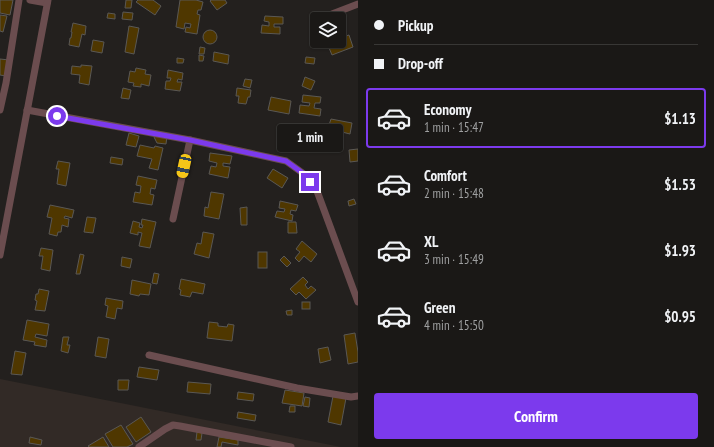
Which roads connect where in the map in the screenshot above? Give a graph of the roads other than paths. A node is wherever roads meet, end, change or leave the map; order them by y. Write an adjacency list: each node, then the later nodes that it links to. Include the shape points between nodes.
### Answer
1 (19, 0): 6 (street)
2 (30, 0): 3 (street)
3 (47, 2): 7 (street)
4 (358, 4): 5 (street)
5 (337, 12)
6 (0, 110)
7 (27, 110): 8 (street); 10 (street)
8 (190, 140): 9 (street); 12 (street, via 286,161 304,174 317,190)
9 (173, 219)
10 (1, 242): 11 (street)
11 (0, 255)
12 (358, 302)
13 (149, 355): 14 (street, via 297,388)
14 (358, 396)
15 (139, 447): 16 (street, via 173,425)
16 (291, 447)

